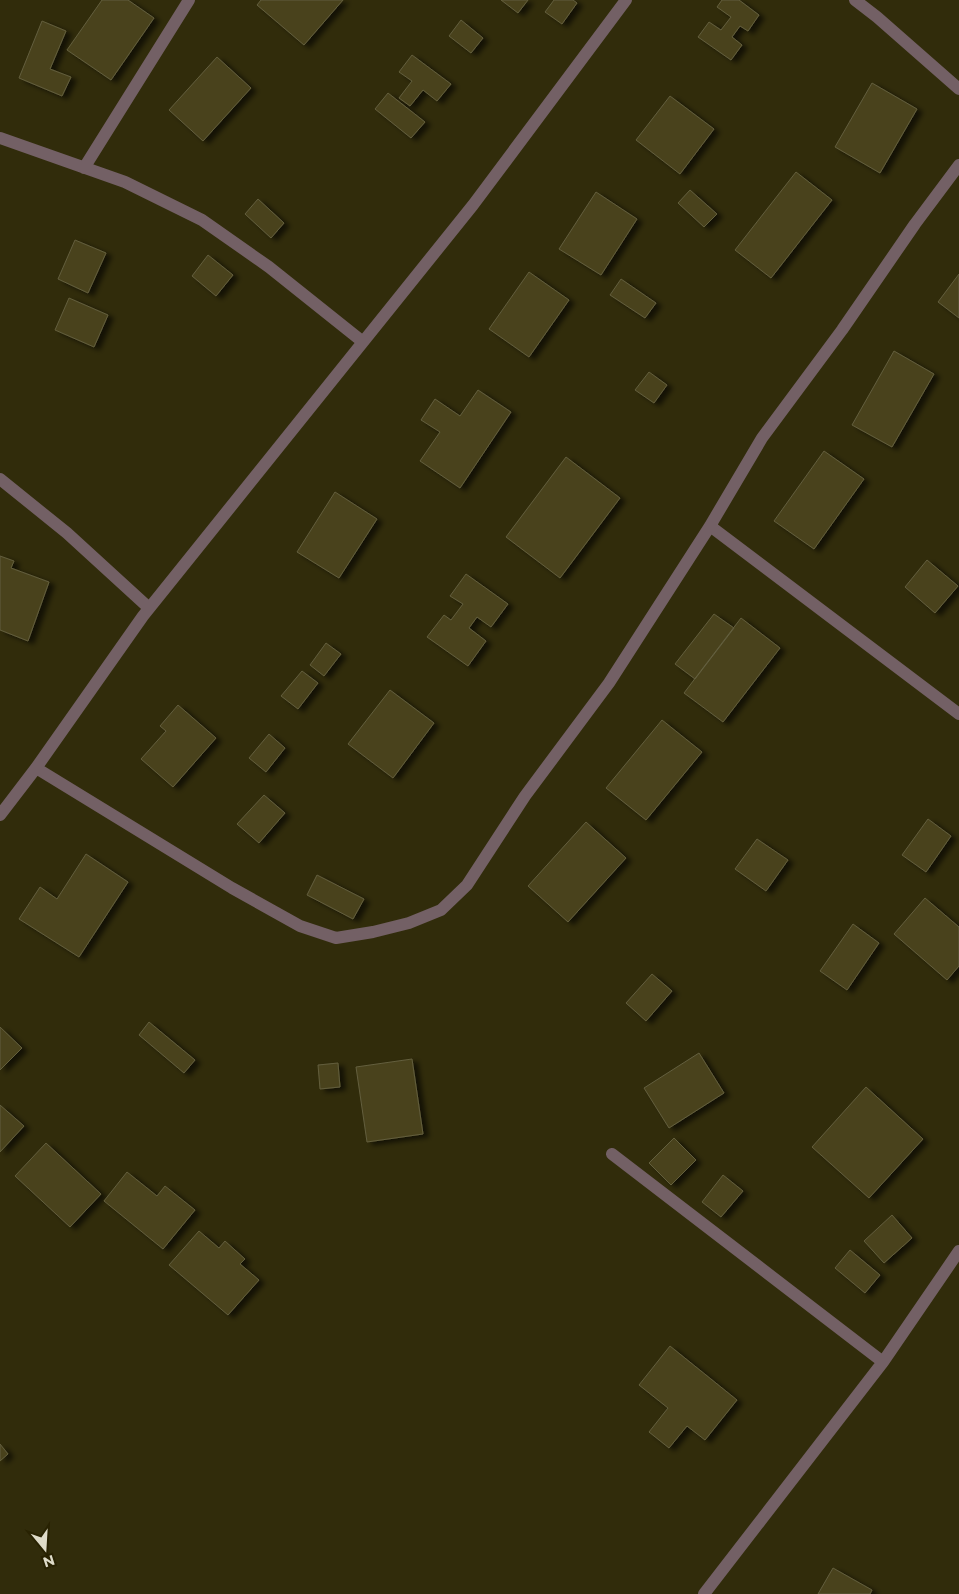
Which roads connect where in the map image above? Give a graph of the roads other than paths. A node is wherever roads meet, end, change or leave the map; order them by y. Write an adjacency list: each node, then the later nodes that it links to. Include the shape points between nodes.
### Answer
1 (189, 0): 7 (street)
2 (626, 0): 8 (street, via 473,205)
3 (855, 0): 4 (street)
4 (959, 89)
5 (0, 138): 7 (street)
6 (959, 165): 10 (street, via 762,438)
7 (84, 168): 8 (street, via 125,182 202,220 269,267)
8 (363, 342): 11 (street)
9 (0, 479): 11 (street, via 67,533)
10 (710, 526): 12 (street); 13 (street, via 609,683 525,796 468,885 441,910 409,923 336,938 300,926)
11 (149, 608): 13 (street)
12 (959, 714)
13 (36, 768): 14 (street)
14 (0, 815)
15 (612, 1154): 17 (street)
16 (959, 1251): 17 (street)
17 (883, 1362): 18 (street)
18 (704, 1594)

